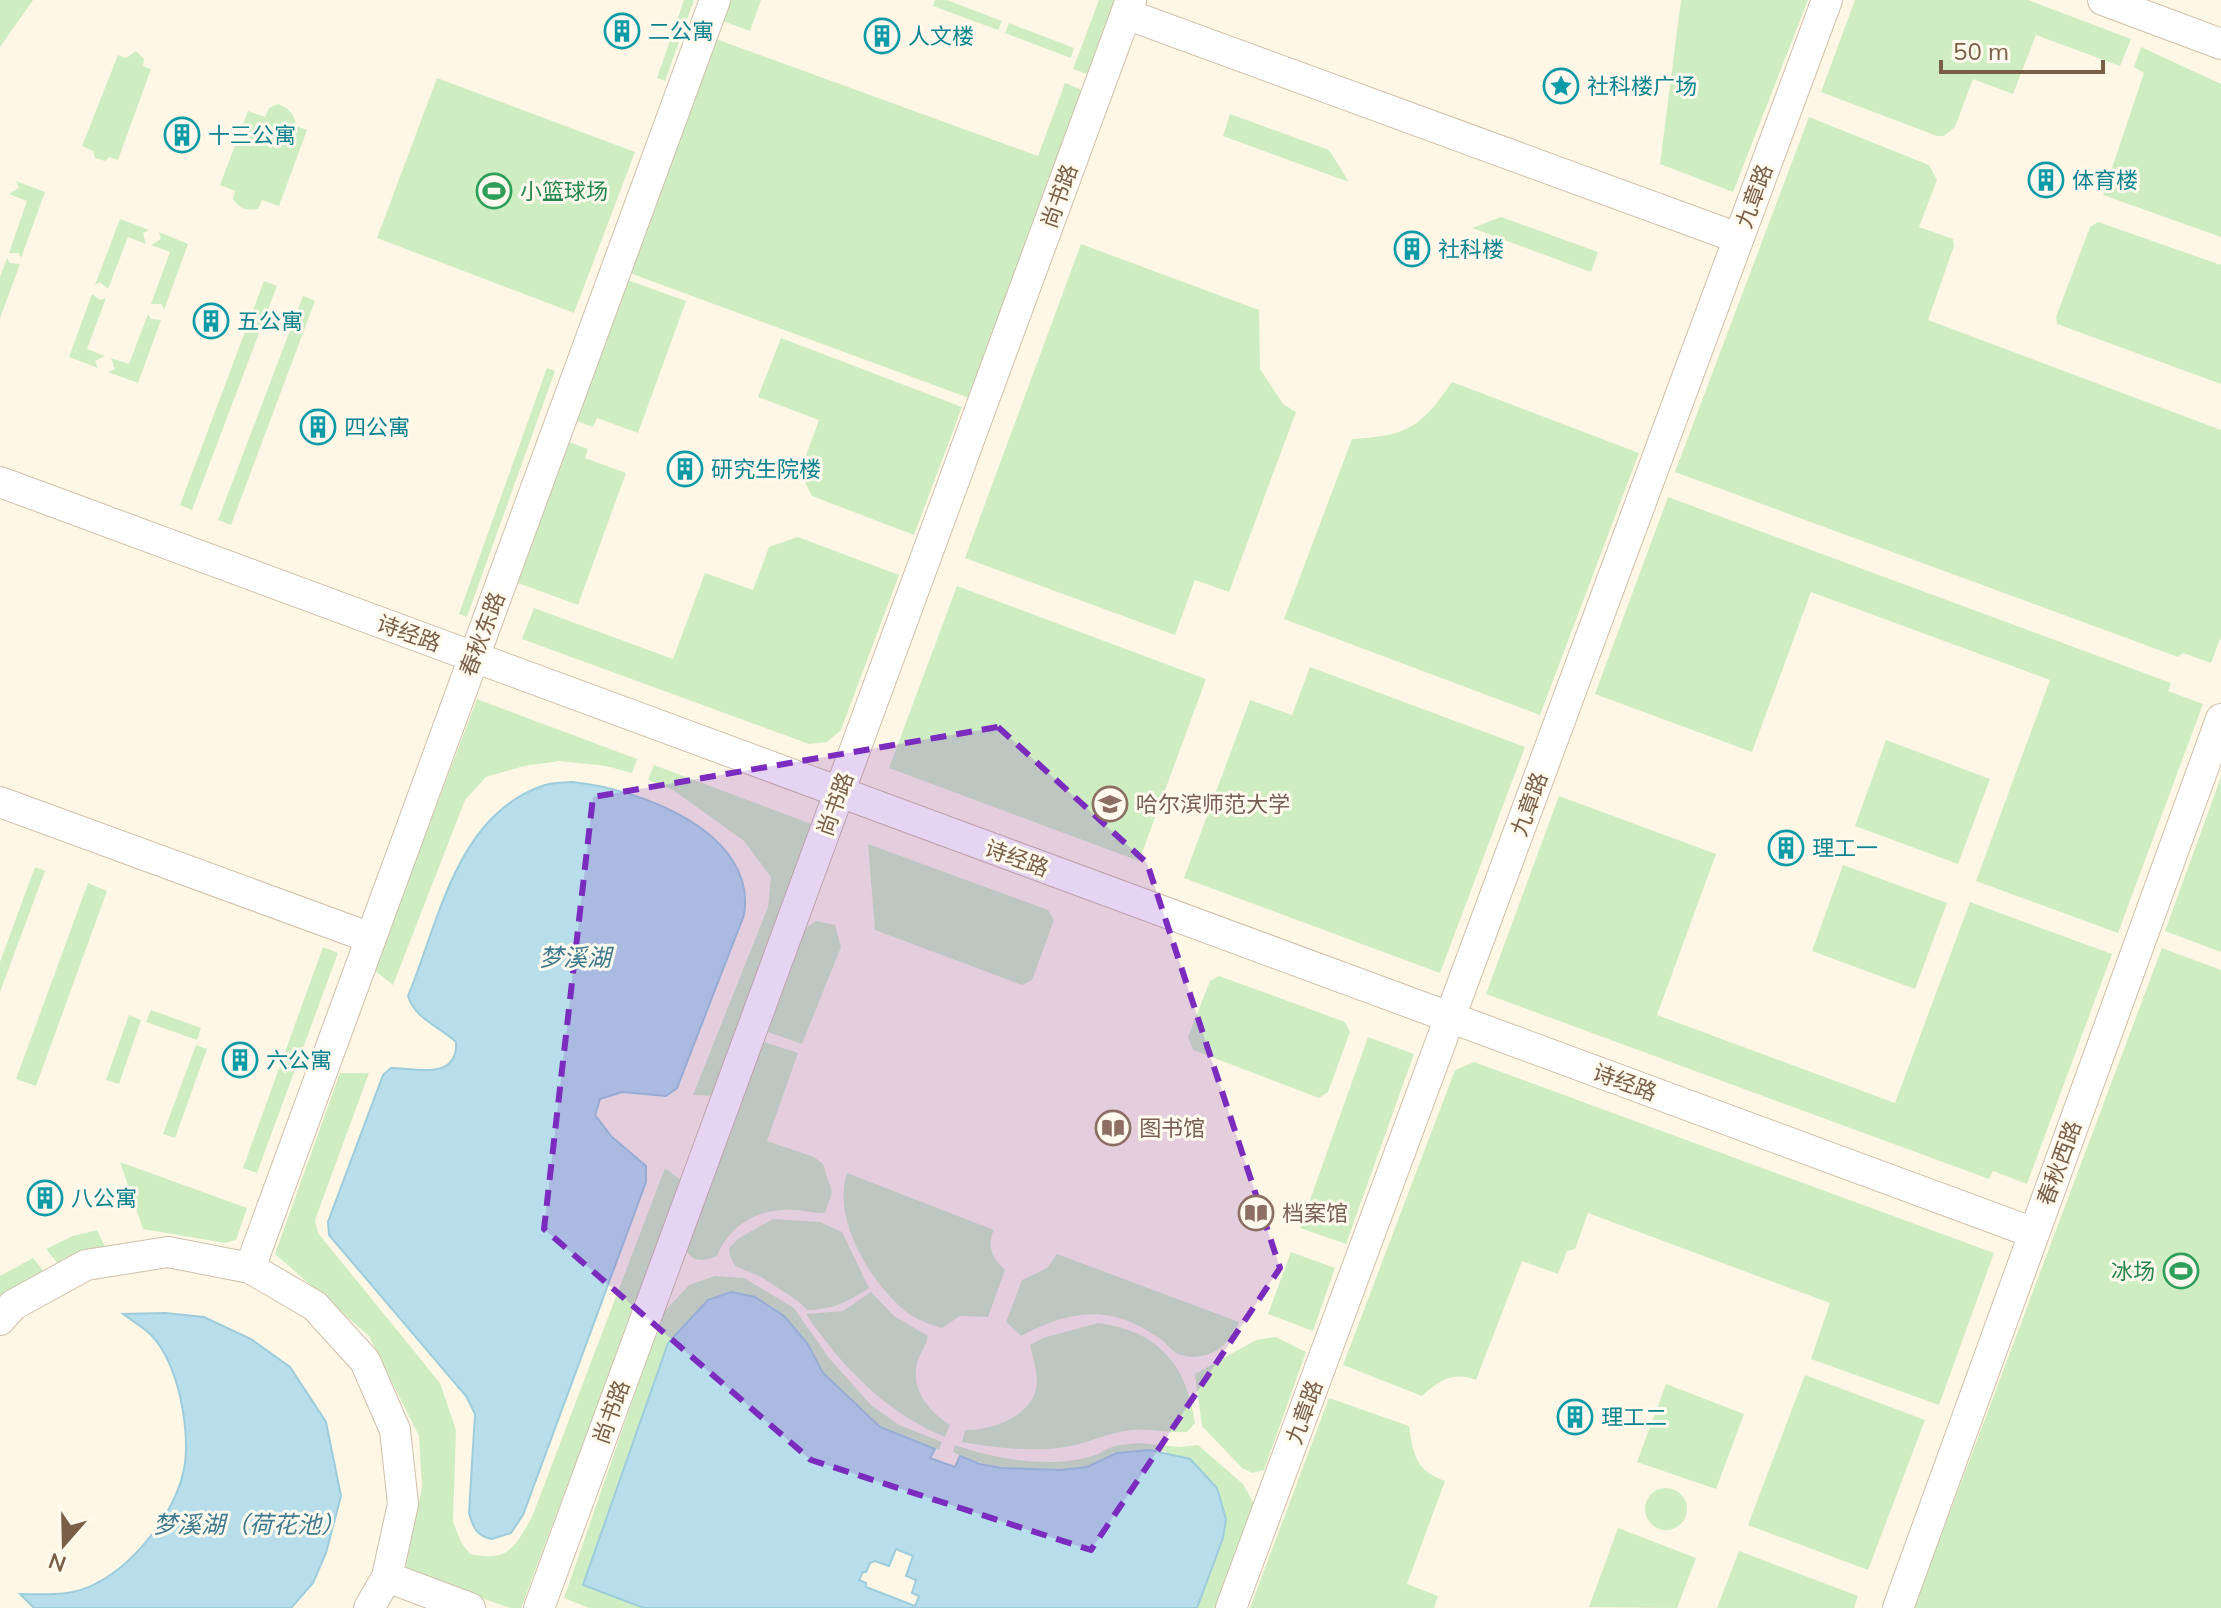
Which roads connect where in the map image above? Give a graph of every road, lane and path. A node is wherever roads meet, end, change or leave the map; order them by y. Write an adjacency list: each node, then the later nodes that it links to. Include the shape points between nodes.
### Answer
1 (715, 0): 8 (lane, 春秋东路)
2 (1827, 0): 6 (lane, 九章路)
3 (2103, 0): 5 (lane)
4 (1128, 7): 6 (lane); 10 (lane, 尚书路)
5 (2221, 44)
6 (1738, 238): 13 (lane, 九章路)
7 (0, 482): 8 (lane, 诗经路)
8 (474, 657): 10 (lane, 诗经路); 12 (lane, 春秋东路)
9 (2221, 719): 14 (lane, 春秋西路)
10 (839, 792): 13 (lane, 诗经路); 20 (lane, 尚书路)
11 (0, 802): 12 (lane)
12 (371, 938): 15 (lane, 春秋东路)
13 (1450, 1017): 14 (lane, 诗经路); 21 (lane, 九章路)
14 (2034, 1233): 22 (lane, 春秋西路)
15 (250, 1268): 16 (lane, via 168,1252 86,1265 13,1305); 17 (lane, via 315,1306 365,1361 395,1430 403,1504)
16 (0, 1320)
17 (387, 1577): 18 (lane); 19 (lane)
18 (369, 1608)
19 (470, 1608)
20 (539, 1608)
21 (1231, 1608)
22 (1898, 1608)

